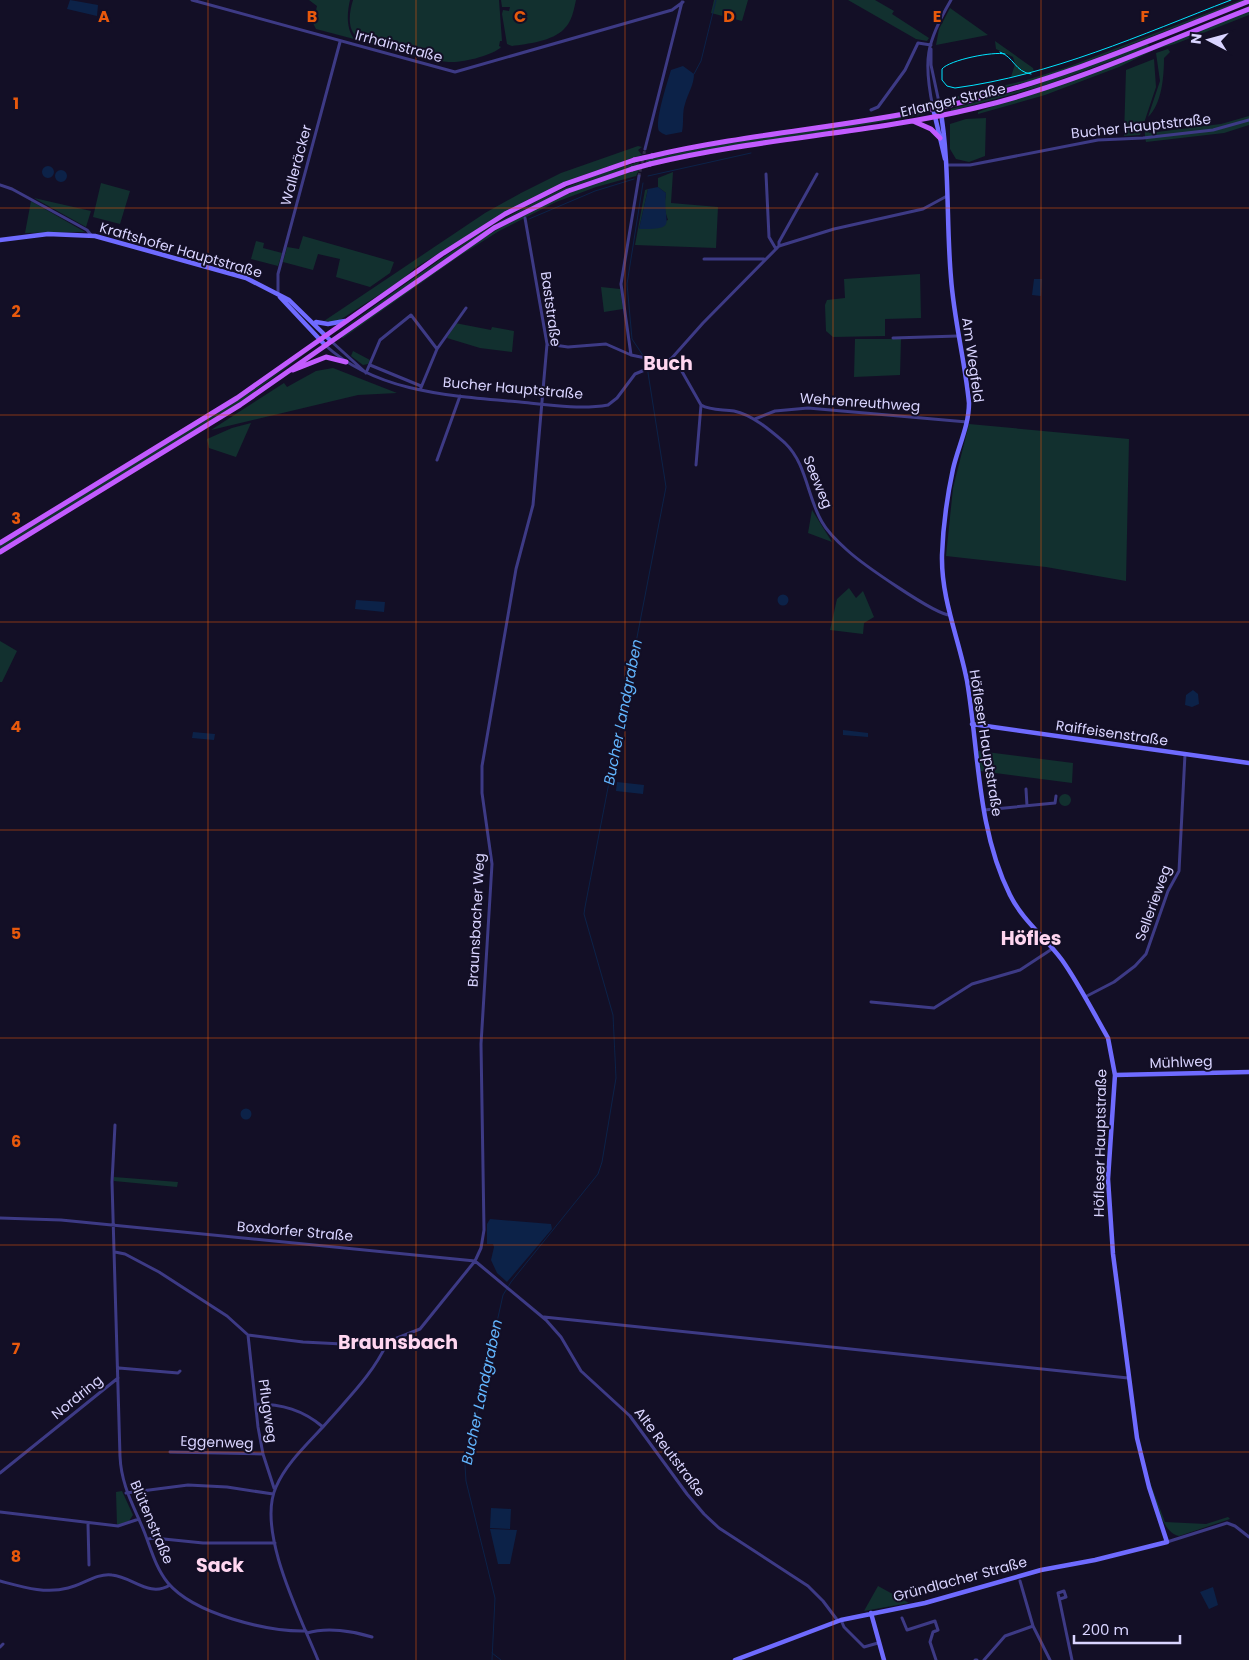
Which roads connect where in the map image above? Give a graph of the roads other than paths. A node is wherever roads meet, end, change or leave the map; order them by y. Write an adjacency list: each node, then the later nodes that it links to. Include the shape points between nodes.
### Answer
1 (192, 0): 8 (street, Irrhainstraße)
2 (951, 0): 9 (street, via 937,25)
3 (683, 1): 6 (street, Irrhainstraße); 7 (street)
4 (1249, 1): 10 (main road, Erlanger Straße, via 1051,78)
5 (1249, 9): 12 (main road, Erlanger Straße, via 1054,85 997,103)
6 (672, 10): 7 (street); 8 (street, Irrhainstraße, via 455,72)
7 (679, 16): 16 (street)
8 (340, 42): 29 (street, Walleräcker, via 278,274)
9 (931, 45): 10 (street); 10 (street, via 926,70); 11 (street, via 918,42 905,70 878,107)
10 (937, 108): 12 (street); 32 (main road, Erlanger Straße, bridge, via 725,141 634,160 577,179 510,211)
11 (871, 110)
12 (938, 116): 14 (main road, Erlanger Straße); 15 (street, Am Wegfeld); 17 (street, Am Wegfeld)
13 (1249, 120): 17 (street, Bucher Hauptstraße, via 1213,130 1098,140 970,165)
14 (912, 121): 15 (main road, via 931,129); 37 (main road, Erlanger Straße, bridge, via 725,149 650,164 568,191 508,220 465,247)
15 (940, 138): 17 (street, Am Wegfeld)
16 (645, 149)
17 (947, 165): 22 (street, Am Wegfeld)
18 (766, 174): 26 (street, via 769,237)
19 (816, 174): 26 (street)
20 (639, 176): 41 (street, via 621,284)
21 (0, 185): 24 (street, Kraftshofer Hauptstraße)
22 (947, 196): 26 (street, Bucher Hauptstraße, via 923,209 834,229); 34 (street, Am Wegfeld, via 951,280)
23 (524, 218): 38 (street, Baststraße)
24 (91, 235): 25 (street, via 48,234); 29 (street, Kraftshofer Hauptstraße, via 250,279)
25 (0, 240)
26 (777, 248): 28 (street, Bucher Hauptstraße)
27 (704, 259): 28 (street)
28 (764, 259): 42 (street, Bucher Hauptstraße)
29 (278, 294): 31 (street, Kraftshofer Hauptstraße); 36 (street, Kraftshofer Hauptstraße)
30 (466, 308): 40 (street)
31 (312, 321): 32 (street, via 328,324); 33 (street, Kraftshofer Hauptstraße)
32 (346, 321): 33 (main road, Erlanger Straße)
33 (326, 336): 36 (main road, Erlanger Straße); 37 (street, Kraftshofer Hauptstraße)
34 (958, 336): 35 (street); 53 (street, Am Wegfeld, via 968,398)
35 (893, 338)
36 (320, 340): 39 (street, Kraftshofer Hauptstraße); 56 (main road, Erlanger Straße, via 237,398)
37 (331, 341): 39 (main road, Erlanger Straße); 47 (street, Bucher Hauptstraße)
38 (547, 344): 41 (street, via 568,347 606,344); 50 (street, Baststraße)
39 (325, 345): 43 (street, Bucher Hauptstraße); 46 (main road, Erlanger Straße)
40 (437, 349): 45 (street, via 411,315 380,340); 48 (street)
41 (631, 355): 44 (street)
42 (671, 359): 44 (street, Bucher Hauptstraße); 51 (street, via 680,368)
43 (346, 362): 46 (main road, via 326,358); 47 (street, Bucher Hauptstraße)
44 (665, 362): 50 (street, Bucher Hauptstraße, via 631,377 617,398 608,405)
45 (370, 365): 47 (street); 48 (street, Bucher Hauptstraße)
46 (285, 373): 57 (main road, via 166,451)
47 (366, 373): 48 (street, Bucher Hauptstraße)
48 (421, 388): 49 (street, Bucher Hauptstraße)
49 (460, 396): 50 (street, Bucher Hauptstraße); 54 (street)
50 (541, 404): 75 (street, Braunsbacher Weg, via 533,505 516,569 482,766 482,793 492,869 481,1036 484,1230)
51 (701, 405): 52 (street, Seeweg, via 735,411); 55 (street)
52 (754, 419): 53 (street, Wehrenreuthweg, via 775,411 808,408); 58 (street, Seeweg, via 793,452 822,522 834,538 891,581 940,613)
53 (967, 422): 58 (street, Am Wegfeld, via 953,470 944,521 942,567)
54 (437, 460)
55 (696, 465)
56 (0, 544)
57 (0, 552)
58 (950, 615): 59 (street, Höfleser Hauptstraße, via 966,678)
59 (972, 724): 60 (street, Raiffeisenstraße); 65 (street, Höfleser Hauptstraße)
60 (1184, 754): 61 (street, Raiffeisenstraße); 67 (street, Sellerieweg, via 1179,870 1168,891 1146,954 1114,982)
61 (1249, 763)
62 (1026, 789): 64 (street)
63 (1056, 796): 64 (street, via 1056,803)
64 (1027, 806): 65 (street)
65 (984, 810): 66 (street, Höfleser Hauptstraße, via 994,852 1009,893 1027,923)
66 (1052, 949): 67 (street, Höfleser Hauptstraße); 68 (street, via 1020,970 972,984 934,1008)
67 (1084, 997): 70 (street, Höfleser Hauptstraße, via 1110,1042)
68 (871, 1002)
69 (1249, 1072): 70 (street, Mühlweg)
70 (1115, 1075): 82 (street, Höfleser Hauptstraße, via 1109,1208)
71 (114, 1125): 73 (street)
72 (0, 1218): 73 (street, Boxdorfer Straße)
73 (113, 1225): 74 (street, Nordring); 75 (street, Boxdorfer Straße)
74 (115, 1252): 77 (street, via 159,1272 227,1316); 79 (street, Nordring)
75 (475, 1261): 76 (street, Alte Reutstraße); 78 (street, via 420,1329)
76 (544, 1317): 82 (street); 105 (street, Alte Reutstraße, via 581,1370 634,1421 704,1514 719,1528 808,1586)
77 (248, 1334): 78 (street, via 344,1346); 83 (street, Pflugweg)
78 (387, 1342): 84 (street, via 358,1388)
79 (119, 1368): 80 (street); 81 (street, Nordring)
80 (180, 1371)
81 (119, 1378): 87 (street, Nordring); 89 (street, Blütenstraße, via 120,1470)
82 (1128, 1378): 96 (street, Höfleser Hauptstraße, via 1137,1438)
83 (256, 1404): 84 (street, via 287,1407 305,1414); 86 (street, Pflugweg)
84 (323, 1427): 88 (street, via 284,1471)
85 (170, 1452): 86 (street, Eggenweg)
86 (263, 1454): 88 (street, Pflugweg)
87 (0, 1472)
88 (274, 1489): 90 (street)
89 (126, 1493): 90 (street, via 194,1486); 92 (street, Blütenstraße)
90 (273, 1494): 97 (street)
91 (0, 1512): 93 (street)
92 (139, 1519): 93 (street, via 118,1526); 95 (street, Blütenstraße)
93 (88, 1524): 98 (street)
94 (1249, 1537): 96 (street, via 1227,1523)
95 (148, 1539): 97 (street); 101 (street, Blütenstraße, via 157,1565)
96 (1167, 1542): 103 (street, Gründlacher Straße, via 1041,1570 925,1603)
97 (275, 1543): 107 (street, via 285,1582)
98 (89, 1565)
99 (0, 1581): 101 (street, via 41,1590 59,1590 108,1575 154,1590)
100 (1020, 1581): 106 (street)
101 (170, 1585): 107 (street, Blütenstraße, via 216,1615 282,1630)
102 (1060, 1599): 116 (street)
103 (871, 1613): 105 (street, Gründlacher Straße); 109 (street)
104 (902, 1618): 113 (street, via 907,1630 935,1621 938,1630 932,1632 930,1642)
105 (839, 1621): 109 (street, Alte Reutstraße, via 864,1647); 111 (street, Gründlacher Straße)
106 (1033, 1626): 114 (street, via 1005,1636); 115 (street)
107 (307, 1632): 108 (street, Blütenstraße, via 357,1632); 110 (street)
108 (372, 1638)
109 (878, 1643): 112 (street)
110 (318, 1660)
111 (735, 1660)
112 (884, 1660)
113 (936, 1660)
114 (984, 1660)
115 (1050, 1660)
116 (1072, 1660)

